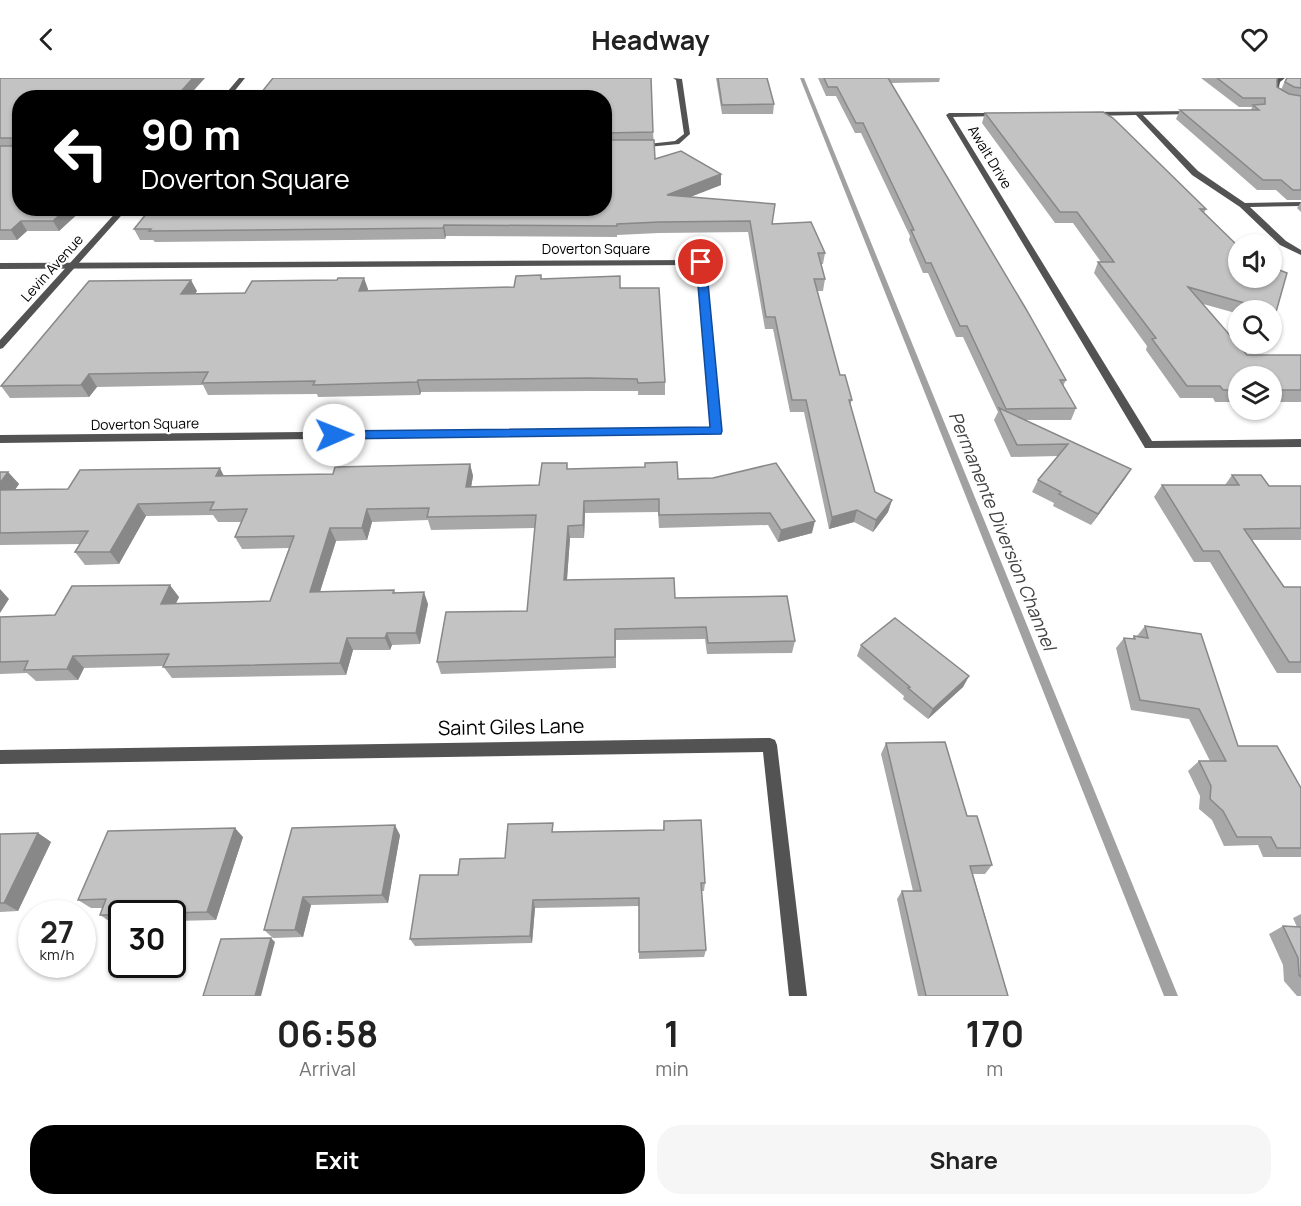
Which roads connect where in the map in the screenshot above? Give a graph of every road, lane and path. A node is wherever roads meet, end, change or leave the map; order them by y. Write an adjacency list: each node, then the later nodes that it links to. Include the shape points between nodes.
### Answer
1 (242, 78): 4 (street)
2 (676, 78): 10 (street, via 687,134 677,143)
3 (1282, 78): 5 (street, via 1277,81 1275,93 1286,100)
4 (232, 90)
5 (1301, 102)
6 (1197, 112): 7 (street)
7 (1138, 113): 9 (street); 12 (street, via 1195,173)
8 (1008, 114): 19 (street, Awalt Drive, via 949,115 1149,445)
9 (1079, 114)
10 (628, 147)
11 (1301, 204): 12 (street)
12 (1243, 205): 14 (street, via 1282,243)
13 (118, 216): 16 (street, Levin Avenue)
14 (1301, 252)
15 (0, 266): 16 (street)
16 (73, 266): 17 (street, Levin Avenue); 18 (street, Doverton Square, via 701,262 716,431)
17 (0, 346)
18 (0, 439)
19 (1301, 443)
20 (0, 757): 21 (street, Saint Giles Lane, via 770,745)
21 (798, 996)

